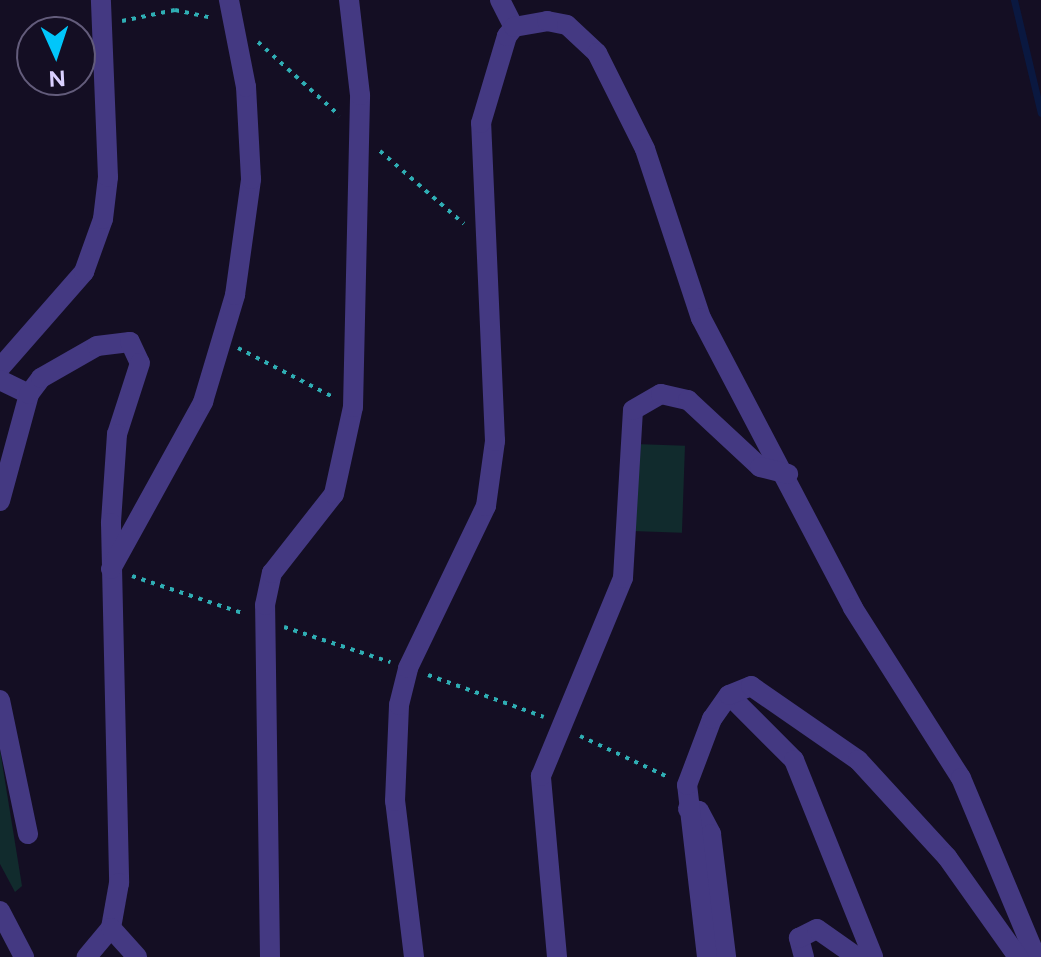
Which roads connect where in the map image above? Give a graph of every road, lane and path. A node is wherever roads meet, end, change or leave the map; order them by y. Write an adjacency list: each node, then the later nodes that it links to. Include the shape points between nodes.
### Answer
1 (229, 0): 5 (street)
2 (349, 0): 7 (street)
3 (500, 0): 6 (street)
4 (108, 6): 5 (path, via 125,25 175,10); 10 (street, via 108,177 103,219 84,272)
5 (229, 21): 7 (path); 9 (street, via 246,87 251,179)
6 (514, 27): 8 (street, via 498,57 481,123); 14 (street, via 567,25 597,53 645,149 701,318)
7 (360, 132): 8 (path, via 425,196); 13 (street)
8 (491, 243): 27 (street, via 492,479 474,540 408,668 393,754)
9 (225, 341): 13 (path); 16 (street, via 203,402)
10 (0, 368)
11 (0, 380): 12 (street)
12 (29, 394): 15 (street); 16 (street, via 41,378 97,346 118,339 137,350 136,383 117,434)
13 (353, 407): 26 (street, via 334,494 272,573 265,605)
14 (788, 474): 28 (street, via 760,467 688,400 661,394 633,410 623,578 541,776); 35 (street, via 853,608 961,778)
15 (0, 501)
16 (111, 569): 22 (street, via 119,883)
17 (729, 695): 19 (street, via 699,740); 33 (street, via 794,760); 34 (street, via 751,686 772,696 858,760 947,857)
18 (0, 700): 20 (street)
19 (688, 809): 29 (street, via 702,871); 30 (street, via 699,811 711,834)
20 (28, 834)
21 (0, 911): 23 (street)
22 (111, 928): 24 (street); 25 (street)
23 (24, 957)
24 (87, 957)
25 (137, 957)
26 (270, 957)
27 (414, 957)
28 (557, 957)
29 (707, 957)
30 (726, 957)
31 (804, 957): 32 (street, via 799,938 817,929)
32 (857, 957)
33 (873, 957)
34 (1018, 957)
35 (1036, 957)

